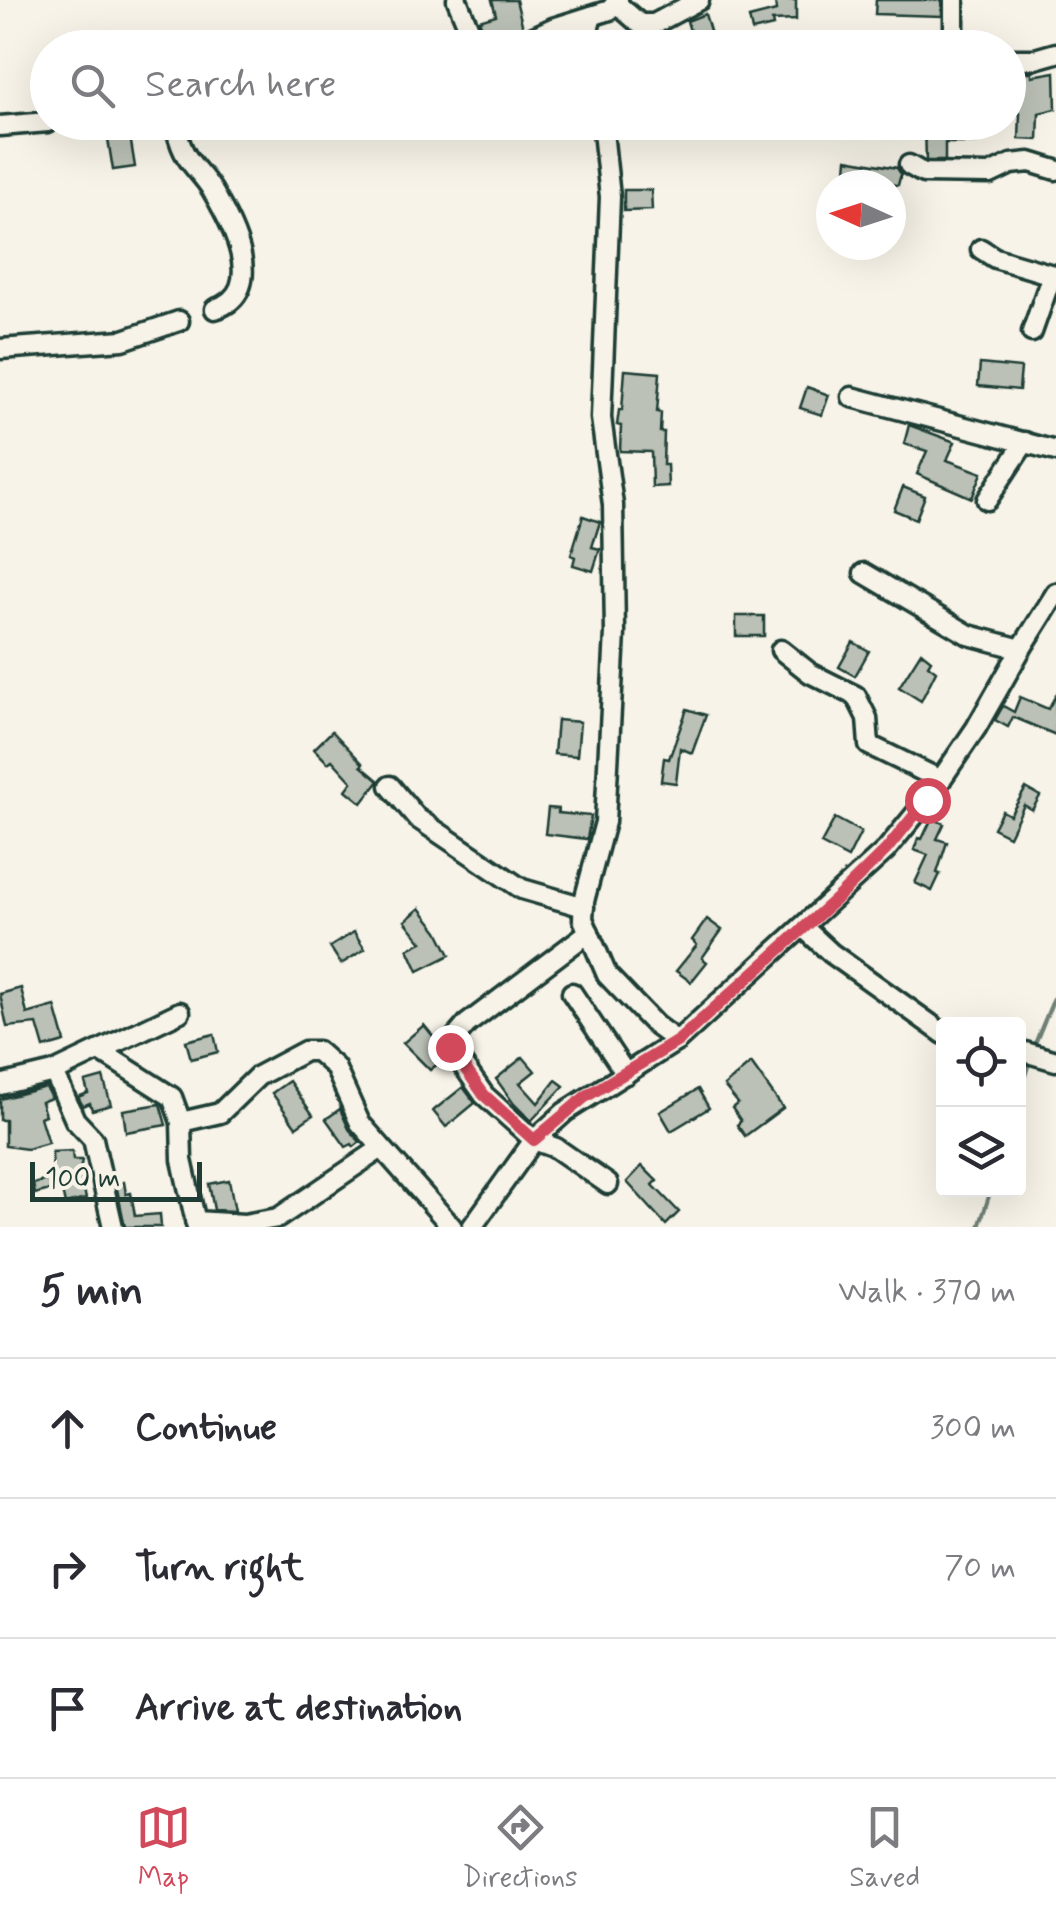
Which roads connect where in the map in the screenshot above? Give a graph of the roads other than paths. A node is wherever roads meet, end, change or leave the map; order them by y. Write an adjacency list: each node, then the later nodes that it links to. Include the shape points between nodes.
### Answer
1 (457, 0): 6 (street)
2 (699, 0): 4 (street, via 654,24 640,24)
3 (954, 0): 9 (street)
4 (618, 2): 5 (street)
5 (592, 16): 7 (street); 8 (street)
6 (470, 30)
7 (556, 30)
8 (588, 30)
9 (953, 30)
10 (1056, 53): 11 (street)
11 (1026, 60)
12 (30, 124): 13 (street)
13 (0, 126)
14 (178, 140): 20 (street, via 241,250 241,288 230,304)
15 (604, 140): 34 (street, via 610,197 602,418 613,505 616,633 605,822)
16 (909, 165): 17 (street, via 923,173 990,174 1030,162)
17 (1056, 170)
18 (981, 249): 19 (street)
19 (1054, 276): 22 (street)
20 (215, 309)
21 (178, 321): 23 (street, via 123,340)
22 (1032, 332)
23 (0, 349)
24 (852, 397): 25 (street)
25 (1025, 442): 26 (street); 27 (street)
26 (1056, 451)
27 (987, 500)
28 (864, 573): 30 (street, via 969,635)
29 (1056, 594): 30 (street)
30 (1020, 648): 32 (street)
31 (781, 650): 32 (street, via 856,696 869,745)
32 (941, 780): 35 (street, via 886,850)
33 (390, 786): 34 (street, via 417,818 522,889)
34 (584, 907): 36 (street)
35 (802, 928): 39 (street); 40 (street)
36 (588, 932): 40 (street, via 607,975); 48 (street, via 450,1041 484,1095)
37 (572, 993): 45 (street)
38 (180, 1012): 41 (street)
39 (936, 1028)
40 (678, 1041): 45 (street)
41 (100, 1051): 44 (street); 47 (street, via 172,1096)
42 (1026, 1052): 43 (street)
43 (1056, 1061)
44 (54, 1072): 46 (street); 52 (street, via 75,1120 92,1140)
45 (626, 1074): 48 (street, via 585,1097)
46 (0, 1085)
47 (181, 1122): 49 (street, via 220,1113 258,1076 317,1051 335,1067 360,1123); 51 (street)
48 (534, 1140): 50 (street); 54 (street)
49 (380, 1149): 51 (street, via 278,1218); 53 (street)
50 (608, 1184)
51 (196, 1224)
52 (113, 1227)
53 (452, 1227)
54 (472, 1227)

